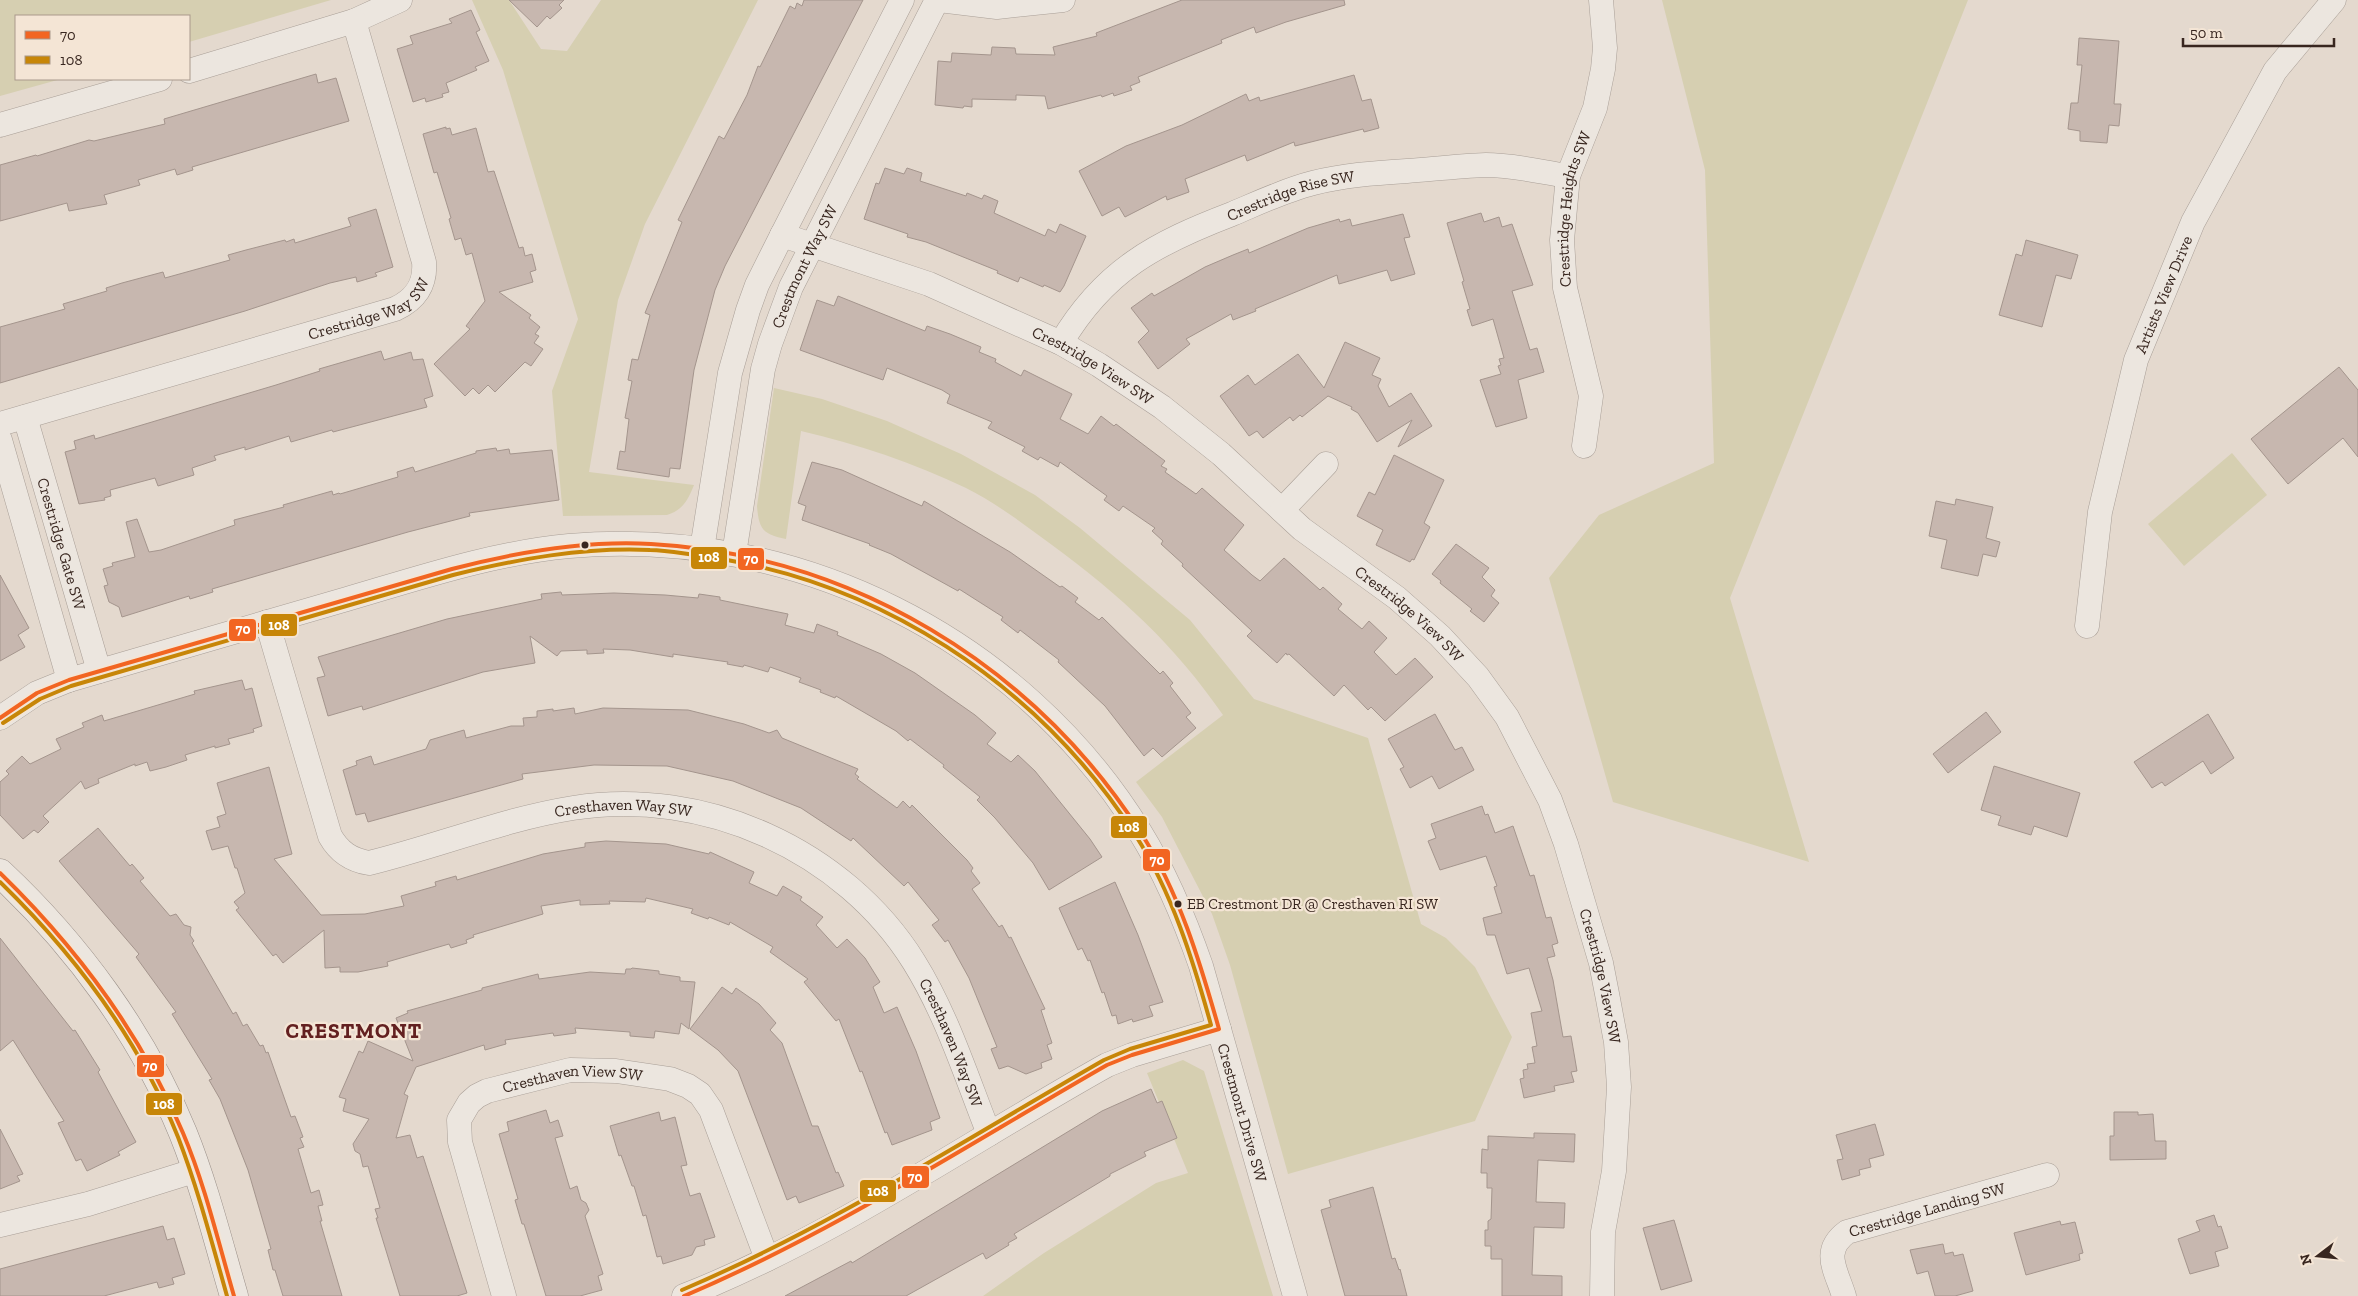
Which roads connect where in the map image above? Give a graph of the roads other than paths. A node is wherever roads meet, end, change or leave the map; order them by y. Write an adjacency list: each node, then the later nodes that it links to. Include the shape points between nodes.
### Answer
1 (400, 0): 7 (street)
2 (902, 0): 12 (street, Crestmont Way SW)
3 (938, 0): 4 (street, via 997,7); 13 (street, Crestmont Way SW)
4 (1064, 0)
5 (1601, 0): 11 (street, Crestridge Heights SW, via 1605,48 1603,69 1595,108)
6 (2334, 0): 24 (street, Artists View Drive, via 2270,79 2193,222 2136,360 2100,512)
7 (354, 21): 8 (street); 15 (street, Crestridge Way SW, via 424,262 423,280 413,297 395,309)
8 (190, 70)
9 (156, 80): 10 (street)
10 (0, 124)
11 (1568, 176): 14 (street, Crestridge Rise SW, via 1486,165 1353,174 1311,183 1177,235 1148,251 1092,298 1073,321); 18 (street, Crestridge Heights SW, via 1562,265 1591,396)
12 (782, 235): 13 (street, Crestridge View SW); 21 (street, Crestmont Way SW, via 757,285 737,343)
13 (812, 245): 14 (street, Crestridge View SW, via 930,284); 22 (street, Crestmont Way SW, via 780,315 763,369)
14 (1061, 343): 20 (street, Crestridge View SW, via 1162,406)
15 (25, 417): 16 (street, Crestridge Way SW); 25 (street, Crestridge Gate SW)
16 (0, 424)
17 (0, 440): 26 (street, Crestridge Gate SW)
18 (1584, 446)
19 (1326, 464): 20 (street)
20 (1282, 510): 39 (street, Crestridge View SW, via 1333,554 1397,598 1478,677 1507,717 1550,800 1601,963 1616,1042 1618,1129 1603,1232)
21 (702, 549): 22 (street, Crestmont Drive SW); 23 (street, Crestmont Drive SW, via 603,544 516,554 476,562)
22 (734, 554): 29 (street, Crestmont Drive SW, via 814,575 855,589 894,608 977,657 1056,724 1115,796 1163,872 1184,918)
23 (267, 622): 25 (street, Crestmont Drive SW); 30 (street, Cresthaven Way SW, via 330,836 342,852 359,862 369,863 532,816 601,805 684,808 755,830 825,868 869,905 899,940 935,998)
24 (2087, 626)
25 (99, 672): 26 (street, Crestmont Drive SW)
26 (69, 680): 27 (street, Crestmont Drive SW, via 37,693)
27 (0, 718)
28 (0, 873): 31 (street, via 69,945 123,1020 158,1080)
29 (1219, 1029): 30 (street, via 1107,1065); 38 (street, Crestmont Drive SW)
30 (989, 1134): 34 (street, via 815,1236)
31 (197, 1170): 33 (street, via 88,1204); 35 (street)
32 (2048, 1174): 40 (street, Crestridge Landing SW, via 1848,1232 1832,1247)
33 (0, 1225)
34 (767, 1260): 36 (street, Cresthaven View SW, via 711,1110 700,1094 688,1086 657,1077 590,1069 570,1070 487,1091 469,1103 459,1120 460,1142); 37 (street)
35 (234, 1296)
36 (504, 1296)
37 (684, 1296)
38 (1295, 1296)
39 (1602, 1296)
40 (1844, 1296)

